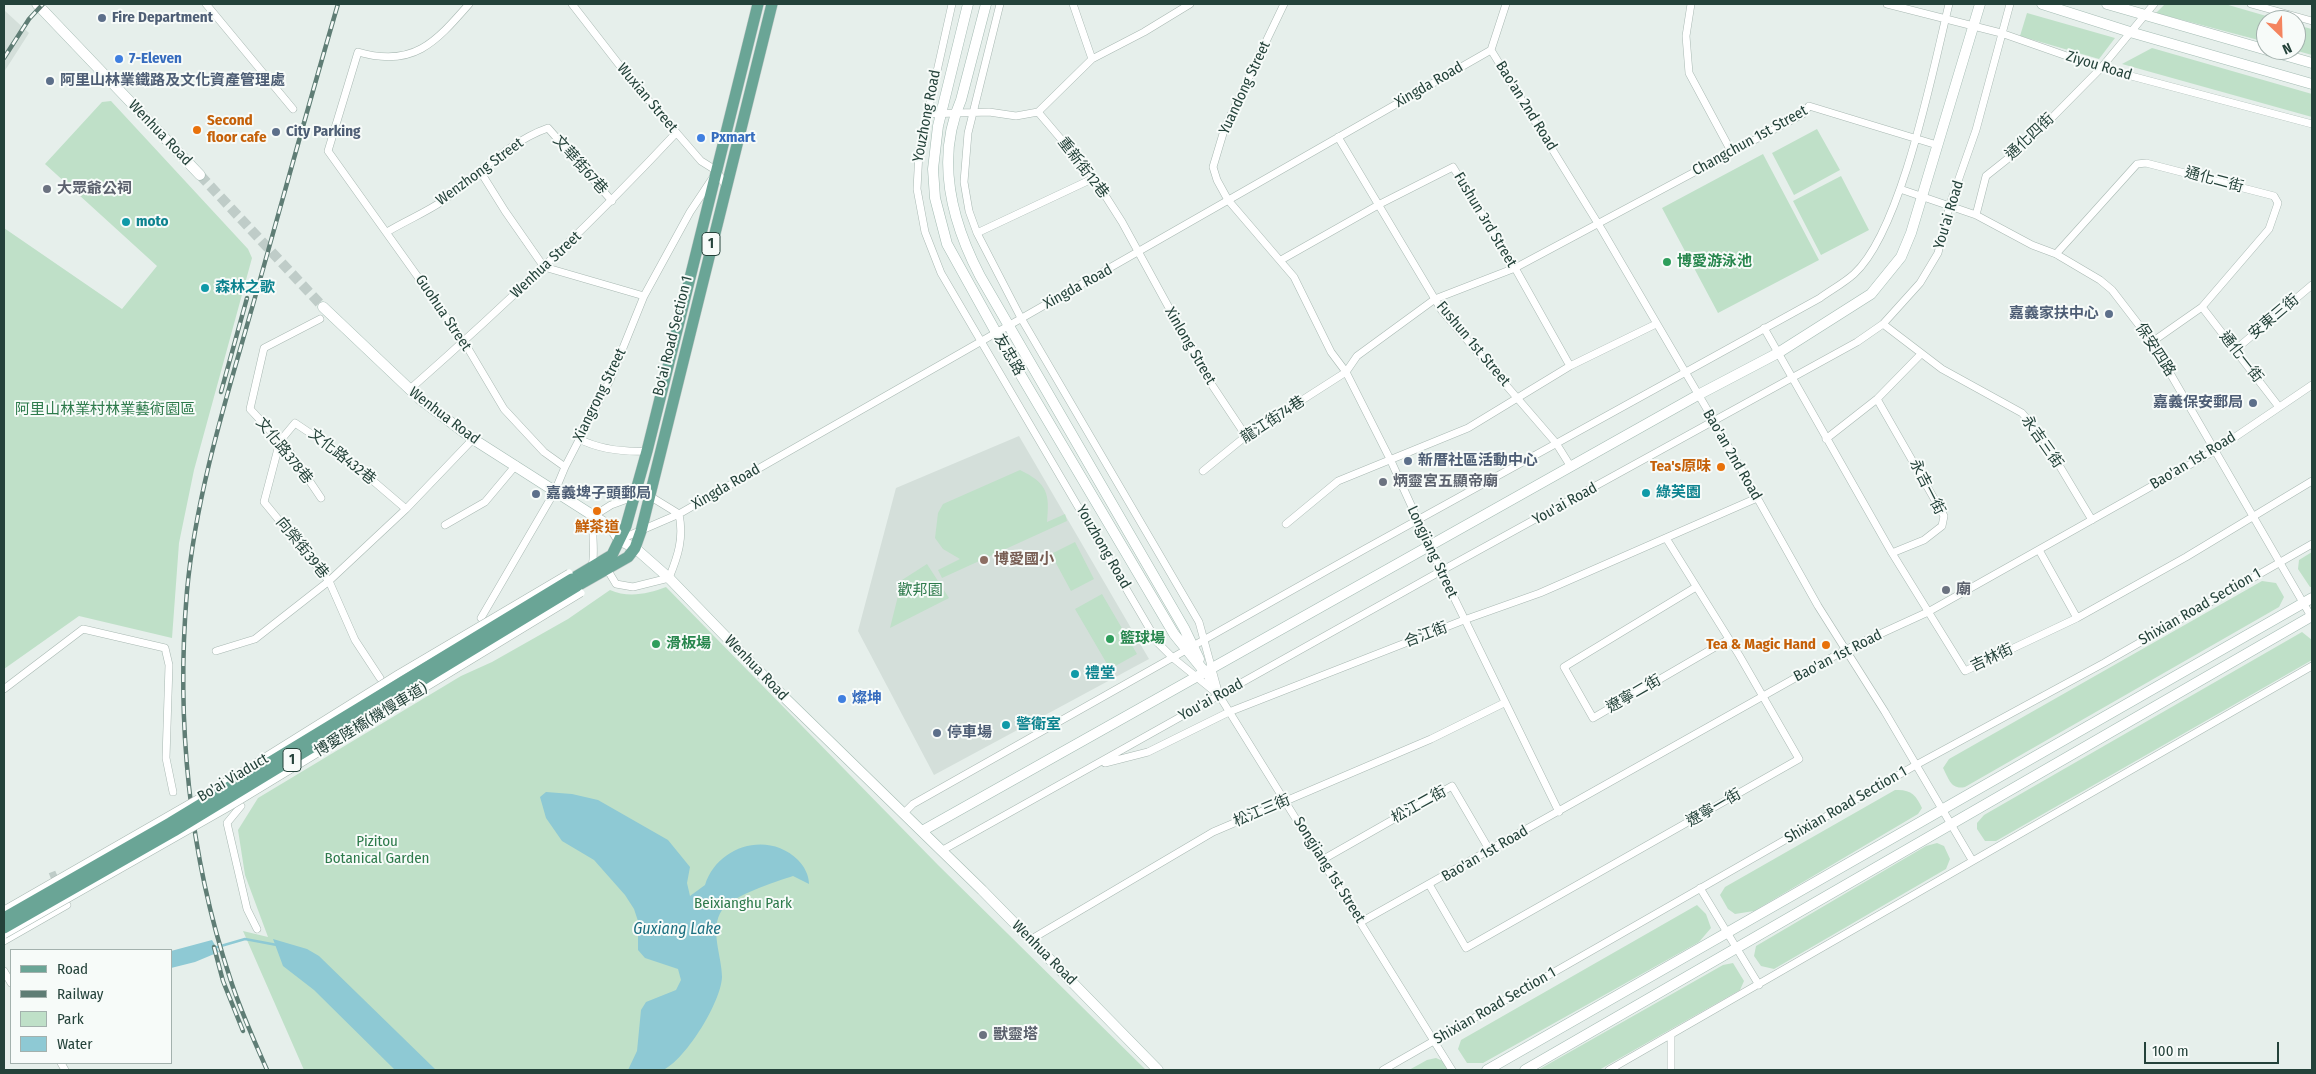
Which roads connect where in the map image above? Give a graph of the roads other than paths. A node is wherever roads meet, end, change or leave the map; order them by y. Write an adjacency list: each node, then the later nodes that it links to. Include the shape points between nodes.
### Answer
1 (38, 4): 50 (street, Wenhua Road)
2 (206, 4): 35 (street)
3 (469, 4): 61 (street, Guohua Street, via 435,40 412,54 395,58 358,52 328,151)
4 (572, 4): 43 (street, Wuxian Street)
5 (758, 4): 49 (main road, Bo'ai Road Section 1 / 1)
6 (772, 4): 52 (main road, Bo'ai Road Section 1 / 1)
7 (952, 4): 39 (street, Youzhong Road)
8 (968, 4): 40 (street, 友忠路)
9 (986, 4): 37 (street, Youzhong Road)
10 (1000, 4): 38 (street)
11 (1073, 4): 31 (street)
12 (1190, 4): 31 (street)
13 (1284, 4): 55 (street, Yuandong Street, via 1224,127 1213,167)
14 (1506, 4): 30 (street)
15 (1691, 4): 47 (street, via 1686,36 1689,73)
16 (1887, 4): 25 (street, Ziyou Road)
17 (1950, 4): 25 (street)
18 (1980, 4): 27 (street, You'ai Road)
19 (2010, 4): 29 (street, You'ai Road)
20 (2042, 4): 28 (street)
21 (2107, 4): 24 (street)
22 (2154, 4): 24 (street, 通化四街)
23 (2251, 4): 26 (street)
24 (2144, 16): 28 (street, 通化四街); 32 (street)
25 (1946, 19): 27 (street, Ziyou Road); 45 (street)
26 (2312, 21)
27 (1974, 26): 29 (street, Ziyou Road); 46 (street, You'ai Road)
28 (2130, 32): 33 (street, 通化四街); 34 (street)
29 (2000, 33): 33 (street, Ziyou Road); 58 (street, You'ai Road, via 1976,130)
30 (1491, 50): 44 (street, Xingda Road); 60 (street, Bao'an 2nd Road)
31 (1092, 59): 36 (street)
32 (2312, 63)
33 (2101, 68): 41 (street, Ziyou Road); 59 (street, 通化四街, via 2025,145 1986,176)
34 (2312, 84)
35 (293, 109)
36 (1038, 112): 38 (street, via 1016,116); 51 (street, 重新街12巷)
37 (956, 113): 38 (street); 40 (street); 77 (street, Youzhong Road, via 948,167 953,206 965,248)
38 (972, 113): 62 (street, via 964,182 966,200)
39 (926, 114): 40 (street); 81 (street, Youzhong Road, via 917,170 925,232 942,273)
40 (941, 114): 79 (street, 友忠路, via 933,169 940,221 947,244)
41 (2312, 124)
42 (548, 128): 48 (street, Wenzhong Street, via 535,132); 56 (street, 文華街67巷)
43 (676, 133): 49 (street, Wuxian Street, via 701,161); 56 (street, Wenhua Street)
44 (1338, 137): 55 (street, Xingda Road); 57 (street, Fushun 1st Street)
45 (1915, 140): 46 (street, Changchun 1st Street); 47 (street, Changchun 1st Street, via 1809,106 1803,114); 53 (street)
46 (1937, 145): 54 (street, You'ai Road)
47 (1731, 151): 60 (street, Changchun 1st Street)
48 (480, 171): 61 (street, Wenzhong Street, via 442,201); 66 (street)
49 (717, 171): 52 (street, Wuxian Street); 69 (street, Xiangrong Street, via 690,212); 104 (main road, Bo'ai Road Section 1 / 1)
50 (200, 175)
51 (1094, 178): 62 (street); 63 (street, 重新街12巷)
52 (726, 187): 112 (main road, Bo'ai Road Section 1 / 1)
53 (1900, 189): 54 (street, 保安四路); 78 (street, via 1879,240 1855,273 1820,298)
54 (1923, 196): 58 (street, 保安四路); 84 (street, You'ai Road, via 1901,257 1871,294)
55 (1228, 200): 63 (street, Xingda Road); 65 (street, Longjiang Street)
56 (612, 201): 66 (street, Wenhua Street)
57 (1380, 204): 65 (street, Fushun 3rd Street); 67 (street, Fushun 3rd Street, via 1453,167); 70 (street, Fushun 1st Street)
58 (1950, 204): 59 (street, 保安四路); 76 (street, You'ai Road, via 1938,253 1920,283)
59 (1976, 215): 64 (street, 保安四路)
60 (1598, 223): 67 (street, Changchun 1st Street); 75 (street, Bao'an 2nd Road)
61 (387, 232): 80 (street, Guohua Street)
62 (977, 232): 73 (street)
63 (1139, 252): 73 (street, Xingda Road); 97 (street, Xinlong Street, via 1208,379)
64 (2056, 254): 72 (street, 通化二街, via 2136,164 2146,163 2274,196 2278,203 2269,229); 82 (street, 保安四路, via 2112,290)
65 (1281, 260): 87 (street, Longjiang Street, via 1294,277 1332,352)
66 (544, 267): 69 (street); 80 (street, Wenhua Street)
67 (1515, 268): 70 (street, Changchun 1st Street); 86 (street, Fushun 3rd Street)
68 (2312, 285): 83 (street, 安東三街)
69 (644, 296): 99 (street, Xiangrong Street, via 610,380)
70 (1435, 299): 87 (street, 龍江街74巷, via 1357,356); 93 (street, Fushun 1st Street)
71 (323, 307): 91 (street, Wenhua Road)
72 (2202, 307): 82 (street); 83 (street, 通化一街)
73 (1021, 318): 77 (street, Xingda Road); 147 (street, via 1199,622)
74 (320, 319): 101 (street, 文化路378巷, via 264,348 250,409)
75 (1656, 324): 86 (street); 88 (street, Bao'an 2nd Road)
76 (1883, 324): 85 (street, 永吉三街); 89 (street, You'ai Road)
77 (1007, 325): 79 (street, Xingda Road); 148 (street, Youzhong Road)
78 (1764, 328): 84 (street, 吉林街); 88 (street)
79 (996, 333): 81 (street, Xingda Road); 148 (street, 友忠路, via 1174,634)
80 (462, 340): 91 (street, Wenhua Street); 108 (street, Guohua Street, via 504,409 544,452)
81 (982, 340): 117 (street, Xingda Road); 151 (street, Youzhong Road, via 1158,643)
82 (2152, 342): 103 (street, 保安四路)
83 (2235, 350): 95 (street, 通化一街)
84 (1778, 354): 89 (street, 吉林街); 92 (street, You'ai Road)
85 (1921, 354): 94 (street); 120 (street, 永吉三街, via 1942,369 2022,412 2041,435)
86 (1570, 366): 93 (street)
87 (1346, 372): 97 (street, 龍江街74巷); 105 (street, Longjiang Street)
88 (1684, 372): 92 (street, Bao'an 2nd Road); 102 (street)
89 (1792, 378): 96 (street, You'ai Road); 100 (street, 吉林街)
90 (2312, 385): 95 (street, Bao'an 1st Road)
91 (409, 390): 98 (street, Wenhua Road)
92 (1698, 395): 96 (street, Bao'an 2nd Road); 107 (street, You'ai Road)
93 (1517, 396): 102 (street, Fushun 1st Street); 105 (street, via 1468,428)
94 (1877, 399): 100 (street); 131 (street, 永吉一街, via 1944,516 1942,526 1924,540)
95 (2279, 407): 103 (street, Bao'an 1st Road)
96 (1714, 421): 115 (street, Bao'an 2nd Road); 135 (street, You'ai Road)
97 (1246, 436): 109 (street, 龍江街74巷)
98 (474, 439): 106 (street, Wenhua Road); 116 (street)
99 (579, 439): 104 (street, via 591,445); 108 (street, Xiangrong Street)
100 (1826, 439): 131 (street, 吉林街)
101 (280, 440): 114 (street, 文化路378巷); 116 (street, 文化路432巷, via 296,423 344,456); 137 (street, 向榮街39巷, via 264,502)
102 (1556, 443): 107 (street, Fushun 1st Street); 121 (street)
103 (2216, 450): 119 (street, 保安四路); 120 (street, Bao'an 1st Road)
104 (647, 451): 113 (main road, Bo'ai Road Section 1 / 1)
105 (1391, 461): 121 (street, Longjiang Street); 122 (street, via 1338,481)
106 (516, 465): 111 (street, Wenhua Road); 123 (street, via 485,502)
107 (1571, 467): 128 (street, You'ai Road)
108 (565, 468): 111 (street, Xiangrong Street)
109 (1203, 471)
110 (2312, 481): 119 (street, 吉林街)
111 (555, 491): 118 (street, Wenhua Road); 143 (street, Xiangrong Street)
112 (648, 495): 117 (street); 124 (main road, Bo'ai Road Section 1 / 1)
113 (633, 497): 118 (street); 126 (main road, Bo'ai Road Section 1 / 1)
114 (321, 498)
115 (1757, 498): 125 (street, 合江街); 150 (street, Bao'an 2nd Road)
116 (406, 510): 137 (street)
117 (679, 514): 124 (street, Xingda Road); 136 (street, via 680,547)
118 (595, 515): 126 (street, Wenhua Road, via 611,527); 134 (street, via 591,530)
119 (2254, 516): 132 (street, 保安四路); 144 (street, 吉林街)
120 (2092, 520): 130 (street, Bao'an 1st Road)
121 (1418, 521): 128 (street, Longjiang Street); 147 (street)
122 (1286, 524)
123 (445, 525)
124 (641, 531): 126 (street, Xingda Road); 129 (main road, Bo'ai Road Section 1 / 1)
125 (1666, 538): 139 (street, 遼寧一街); 145 (street, 合江街, via 1540,593)
126 (619, 540): 129 (street, Wenhua Road); 134 (main road, Bo'ai Road Section 1 / 1, via 612,555)
127 (2312, 544): 132 (street, Shixian Road Section 1)
128 (1430, 546): 135 (street, Longjiang Street); 153 (street, You'ai Road)
129 (635, 548): 133 (main road, Bo'ai Road Section 1 / 1, via 628,557); 136 (street, Wenhua Road)
130 (2039, 550): 141 (street, Bao'an 1st Road); 144 (street)
131 (1892, 553): 141 (street, 吉林街)
132 (2280, 561): 140 (street, 保安四路); 160 (street, Shixian Road Section 1, via 2104,663)
133 (607, 569): 134 (main road, Bo'ai Road Section 1 / 1); 136 (street, via 616,584 633,588)
134 (594, 572): 138 (main road, Bo'ai Road Section 1 / 1)
135 (1440, 572): 145 (street, Longjiang Street); 156 (street, You'ai Road)
136 (669, 578): 167 (street, Wenhua Road)
137 (329, 581): 149 (street, via 255,639); 154 (street, 向榮街39巷, via 355,640)
138 (575, 583): 177 (street, 博愛陸橋(機慢車道), bridge, via 398,674 206,794); 178 (main road, Bo'ai Viaduct / 1, bridge); 180 (main road, Bo'ai Viaduct / 1, bridge, via 191,821); 183 (street, 博愛陸橋(機慢車道), bridge, via 229,807)
139 (1696, 587): 146 (street, 遼寧一街); 146 (street, 遼寧二街, via 1564,667 1593,718)
140 (2308, 600): 142 (street, 保安四路); 165 (street)
141 (1928, 612): 144 (street, 吉林街, via 1965,671); 150 (street, Bao'an 1st Road)
142 (2312, 617): 168 (street)
143 (481, 618)
144 (2077, 618)
145 (1464, 620): 158 (street, Longjiang Street); 159 (street, 合江街)
146 (1729, 639): 157 (street, 遼寧一街)
147 (1205, 641): 148 (street); 153 (street)
148 (1191, 649): 151 (street); 153 (street, Youzhong Road)
149 (216, 650)
150 (1845, 650): 157 (street, Bao'an 1st Road); 160 (street, Bao'an 2nd Road)
151 (1173, 658): 153 (street, Youzhong Road); 167 (street, via 913,804)
152 (2312, 666): 173 (street)
153 (1204, 672): 156 (street, Songjiang 1st Street); 169 (street, You'ai Road)
154 (380, 678)
155 (4, 689): 162 (street, via 83,629 166,648 169,665 166,758)
156 (1220, 696): 159 (street, Songjiang 1st Street); 161 (street, You'ai Road)
157 (1763, 696): 166 (street, Bao'an 1st Road); 174 (street, 遼寧一街, via 1799,759 1667,835 1466,948)
158 (1504, 704): 163 (street, 松江三街); 166 (street, Longjiang Street)
159 (1229, 712): 161 (street, 合江街, via 1148,752); 163 (street, Songjiang 1st Street)
160 (1916, 765): 165 (street, Bao'an 2nd Road); 175 (street, Shixian Road Section 1)
161 (1094, 766): 170 (street, You'ai Road)
162 (173, 792)
163 (1286, 801): 172 (street, Songjiang 1st Street); 184 (street, 松江三街, via 1213,832)
164 (241, 806): 181 (street, via 227,823 247,909)
165 (1942, 810): 168 (street, Bao'an 2nd Road); 182 (street)
166 (1559, 812): 171 (street, Bao'an 1st Road)
167 (903, 814): 169 (street, Wenhua Road)
168 (1951, 824): 173 (street, Bao'an 2nd Road); 186 (street)
169 (922, 831): 170 (street, Wenhua Road)
170 (941, 851): 184 (street, Wenhua Road)
171 (1490, 851): 172 (street, 松江二街, via 1452,786); 174 (street, Bao'an 1st Road)
172 (1322, 860): 179 (street, Songjiang 1st Street)
173 (1972, 860): 189 (street)
174 (1430, 886): 179 (street, Bao'an 1st Road)
175 (1700, 888): 182 (street); 191 (street, Shixian Road Section 1)
176 (66, 905): 185 (street)
177 (4, 910)
178 (4, 918)
179 (1361, 922): 191 (street, Songjiang 1st Street)
180 (4, 928)
181 (257, 929)
182 (1728, 933): 186 (street); 195 (street)
183 (4, 935)
184 (1030, 940): 192 (street, Wenhua Road)
185 (4, 941)
186 (1736, 948): 189 (street); 196 (street)
187 (4, 971): 188 (street)
188 (10, 982)
189 (1759, 985): 190 (street)
190 (1671, 1035): 197 (street); 198 (street)
191 (1435, 1041): 193 (street, Shixian Road Section 1); 194 (street, Songjiang 1st Street)
192 (1158, 1070)
193 (1383, 1070)
194 (1452, 1070)
195 (1487, 1070)
196 (1525, 1070)
197 (1609, 1070)
198 (1671, 1070)

